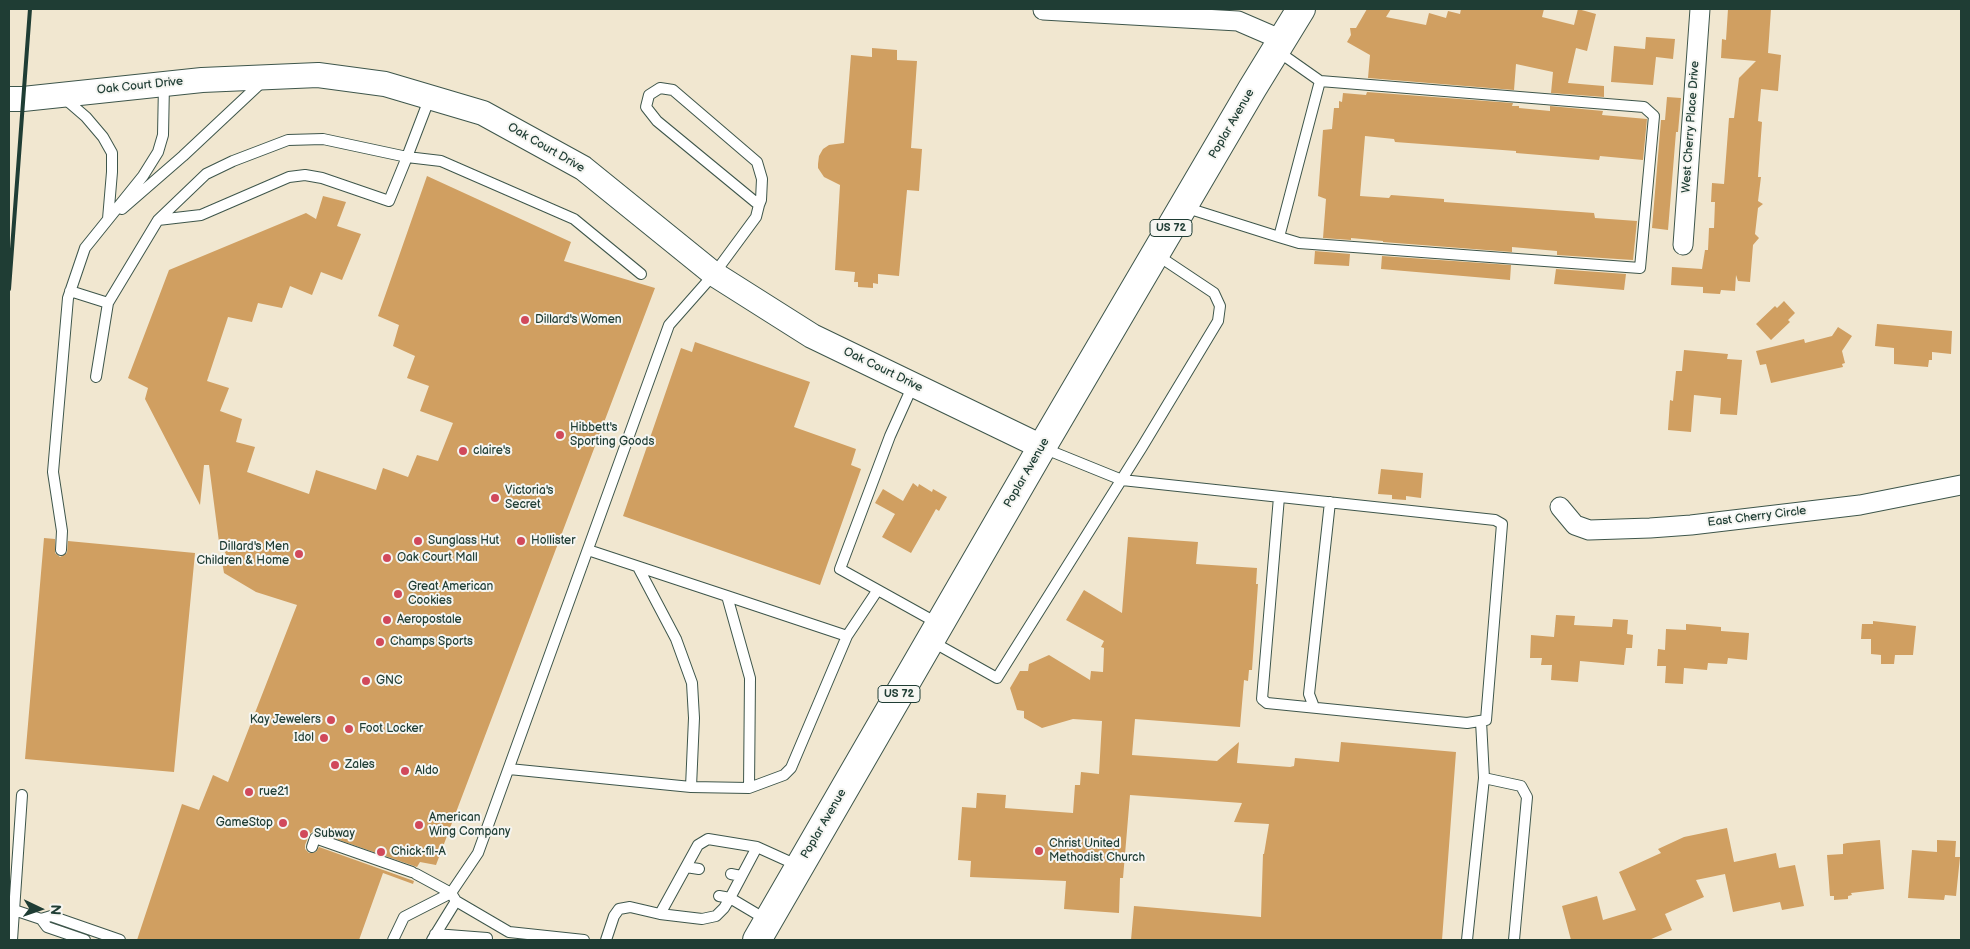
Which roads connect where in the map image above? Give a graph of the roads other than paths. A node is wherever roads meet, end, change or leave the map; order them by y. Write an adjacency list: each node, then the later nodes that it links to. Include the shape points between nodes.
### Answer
1 (1302, 9): 6 (main road, Poplar Avenue / US 72)
2 (1700, 9): 19 (street, West Cherry Place Drive)
3 (1043, 10): 4 (street)
4 (1132, 12): 5 (street)
5 (1239, 15): 6 (street)
6 (1279, 45): 8 (lane); 15 (main road, Poplar Avenue / US 72)
7 (266, 77): 9 (street, Oak Court Drive); 11 (street, Oak Court Drive, via 318,75 385,84); 16 (lane, via 156,180)
8 (1320, 81): 18 (lane); 18 (lane, via 1644,107 1654,116 1640,268 1299,243)
9 (164, 84): 10 (street, Oak Court Drive); 16 (lane, via 163,135 158,152)
10 (61, 95): 12 (street, Oak Court Drive); 16 (lane, via 98,130 112,153)
11 (430, 97): 13 (lane); 22 (street, Oak Court Drive, via 483,113 583,168)
12 (9, 99)
13 (407, 157): 17 (lane, via 323,140 288,140 206,174); 17 (lane, via 389,202 305,175 289,177 201,215); 21 (lane, via 441,161 574,219)
14 (759, 205): 14 (lane, via 762,179 757,162 673,90 660,88 649,95 646,108 657,121); 22 (lane, via 756,217)
15 (1183, 206): 18 (lane); 20 (main road, Poplar Avenue / US 72)
16 (108, 220): 23 (lane, via 85,248)
17 (158, 220): 24 (lane)
18 (1279, 237)
19 (1683, 245)
20 (1155, 254): 27 (main road, Poplar Avenue / US 72); 28 (lane, via 1214,293 1220,306 1218,321)
21 (641, 274)
22 (714, 274): 26 (street, Oak Court Drive, via 812,336); 34 (lane, via 669,325)
23 (70, 291): 24 (lane); 33 (lane, via 53,472 62,531)
24 (108, 303): 25 (lane)
25 (96, 377)
26 (913, 385): 27 (street, Oak Court Drive); 36 (lane, via 894,424 840,569)
27 (1042, 447): 28 (lane); 38 (main road, Poplar Avenue / US 72)
28 (1122, 480): 30 (lane); 38 (lane, via 997,678)
29 (1961, 485): 32 (street, East Cherry Circle, via 1860,505 1650,528 1589,530 1575,525)
30 (1280, 497): 31 (lane); 40 (lane, via 1262,699 1267,703)
31 (1330, 502): 40 (lane, via 1309,694); 41 (lane, via 1495,520 1502,524 1486,720)
32 (1560, 507)
33 (61, 550)
34 (588, 550): 35 (lane); 42 (lane)
35 (638, 567): 37 (lane); 44 (lane, via 676,638 692,683)
36 (877, 591): 38 (lane); 39 (lane)
37 (727, 596): 39 (lane); 45 (lane, via 750,678)
38 (935, 632): 50 (main road, Poplar Avenue / US 72)
39 (847, 636): 45 (lane, via 791,768 784,775)
40 (1314, 707): 41 (lane, via 1467,724)
41 (1481, 721): 43 (lane)
42 (509, 769): 44 (lane); 55 (lane, via 478,853)
43 (1484, 778): 70 (lane); 71 (lane, via 1521,786 1527,796)
44 (691, 787): 45 (lane)
45 (749, 788)
46 (22, 795): 57 (lane)
47 (312, 847): 55 (lane, via 316,838 414,873)
48 (757, 847): 49 (lane, via 708,839 698,845); 50 (lane); 56 (lane, via 736,875)
49 (686, 866): 51 (lane); 52 (lane)
50 (800, 866): 61 (main road, Poplar Avenue / US 72)
51 (699, 869)
52 (674, 888): 53 (lane); 58 (lane)
53 (686, 890)
54 (719, 896): 56 (lane)
55 (454, 897): 60 (lane); 62 (lane); 67 (lane, via 404,917)
56 (730, 898): 58 (lane, via 716,916 702,919); 61 (lane)
57 (14, 910): 59 (lane); 64 (lane)
58 (660, 914): 69 (lane, via 630,907 619,909)
59 (41, 919): 65 (lane, via 47,927); 66 (lane, via 51,916)
60 (496, 924): 63 (lane); 68 (lane, via 509,932)
61 (763, 931)
62 (433, 937): 63 (lane)
63 (487, 939)
64 (12, 940)
65 (85, 940)
66 (120, 940)
67 (393, 940)
68 (584, 940)
69 (606, 940)
70 (1468, 940)
71 (1514, 940)

